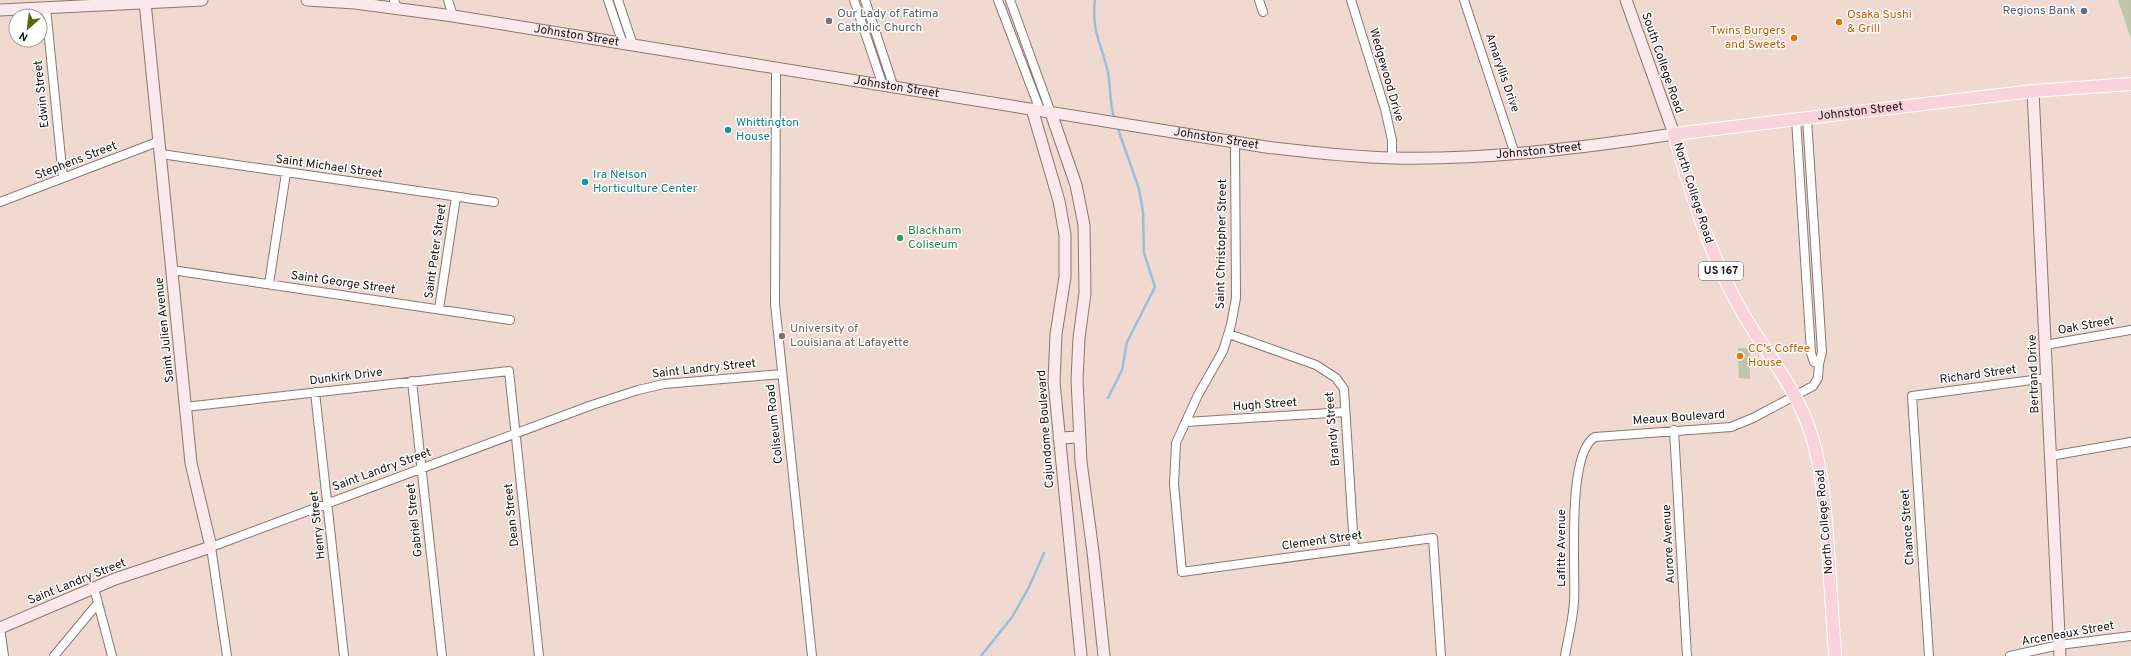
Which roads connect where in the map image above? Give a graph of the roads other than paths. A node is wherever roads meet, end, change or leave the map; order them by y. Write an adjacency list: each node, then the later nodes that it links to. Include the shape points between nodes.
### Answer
1 (202, 0): 14 (main road)
2 (307, 0): 15 (main road, Johnston Street)
3 (448, 0): 18 (street)
4 (608, 0): 20 (street)
5 (618, 0): 20 (street)
6 (854, 0): 23 (street)
7 (865, 0): 24 (street)
8 (998, 0): 26 (street)
9 (1010, 0): 26 (street)
10 (1259, 0): 17 (street)
11 (1351, 0): 33 (street, Wedgewood Drive, via 1385,109 1392,140)
12 (1464, 0): 32 (street, Amaryllis Drive)
13 (1626, 0): 28 (main road, South College Road)
14 (145, 1): 16 (main road); 29 (main road, Saint Julien Avenue)
15 (395, 4): 18 (main road, Johnston Street)
16 (46, 8)
17 (1263, 12)
18 (453, 16): 20 (main road, Johnston Street)
19 (48, 28): 35 (street, Edwin Street)
20 (628, 44): 21 (main road, Johnston Street)
21 (776, 69): 23 (main road, Johnston Street); 50 (street, Coliseum Road, via 774,283)
22 (2131, 84): 25 (main road, Johnston Street)
23 (883, 86): 24 (main road, Johnston Street)
24 (894, 88): 26 (main road, Johnston Street)
25 (2033, 91): 27 (main road, Johnston Street); 47 (main road, Bertrand Drive)
26 (1041, 111): 30 (main road, Johnston Street); 61 (main road, via 1076,185 1085,237 1085,293 1077,380); 62 (main road, Cajundome Boulevard, via 1065,235 1065,277 1054,355 1054,395)
27 (1802, 119): 28 (main road, Johnston Street); 40 (street, Meaux Boulevard); 41 (street)
28 (1674, 134): 32 (main road, Johnston Street); 54 (main road, North College Road / US 167, via 1700,218 1726,284)
29 (160, 141): 31 (main road, Saint Julien Avenue); 35 (street, Stephens Street)
30 (1235, 142): 33 (main road, Johnston Street, via 1314,153); 46 (street, Saint Christopher Street, via 1236,298)
31 (161, 154): 34 (street, Saint Michael Street); 39 (main road, Saint Julien Avenue)
32 (1515, 154): 33 (main road, Johnston Street)
33 (1392, 158)
34 (286, 173): 36 (street, Saint Michael Street); 42 (street)
35 (63, 178): 37 (street, Stephens Street)
36 (456, 197): 38 (street, Saint Michael Street); 43 (street, Saint Peter Street)
37 (0, 202)
38 (494, 202)
39 (172, 270): 42 (street, Saint George Street); 56 (main road, Saint Julien Avenue)
40 (1817, 279): 41 (street); 48 (street, Meaux Boulevard, via 1822,352)
41 (1806, 280): 48 (street, via 1811,353 1814,362)
42 (269, 284): 43 (street, Saint George Street)
43 (439, 309): 44 (street, Saint George Street)
44 (510, 320)
45 (2131, 330): 47 (street, Oak Street)
46 (1229, 334): 57 (street, Brandy Street, via 1316,364 1336,378 1344,389); 58 (street, Saint Christopher Street, via 1220,358 1198,395)
47 (2045, 345): 51 (main road, Bertrand Drive)
48 (1819, 364): 54 (street, Meaux Boulevard, via 1816,382)
49 (509, 371): 52 (street, Dunkirk Drive); 60 (street, Dean Street)
50 (782, 374): 60 (street, Saint Landry Street, via 691,381 638,390); 83 (street, Coliseum Road)
51 (2047, 378): 55 (street, Richard Street); 65 (main road, Bertrand Drive)
52 (412, 382): 53 (street, Dunkirk Drive); 66 (street, Gabriel Street)
53 (315, 392): 56 (street, Dunkirk Drive); 67 (street, Henry Street)
54 (1795, 395): 59 (street, Meaux Boulevard, via 1739,424); 89 (main road, North College Road / US 167, via 1811,434 1821,470)
55 (1912, 396): 90 (street, Chance Street)
56 (185, 407): 68 (main road, Saint Julien Avenue, via 191,463)
57 (1345, 412): 58 (street, Hugh Street); 69 (street, Brandy Street)
58 (1186, 422): 70 (street, Saint Christopher Street, via 1178,437 1174,456)
59 (1674, 430): 63 (street, Meaux Boulevard, via 1595,437); 88 (street, Aurore Avenue)
60 (516, 434): 66 (street, Saint Landry Street); 82 (street, Dean Street)
61 (1080, 437): 62 (main road); 85 (main road)
62 (1059, 438): 84 (main road, Cajundome Boulevard)
63 (1588, 442): 87 (street, Lafitte Avenue, via 1578,474 1575,497 1574,603)
64 (2131, 442): 65 (street)
65 (2050, 456): 75 (main road, Bertrand Drive)
66 (421, 469): 67 (street, Saint Landry Street); 81 (street, Gabriel Street)
67 (328, 504): 68 (street, Saint Landry Street); 80 (street, Henry Street)
68 (211, 547): 71 (main road, Saint Landry Street); 79 (street, Saint Julien Avenue)
69 (1354, 548): 70 (street, Clement Street); 86 (street, Clement Street, via 1433,538)
70 (1182, 572)
71 (94, 588): 72 (street); 73 (main road, Saint Landry Street)
72 (98, 603): 77 (street); 78 (street)
73 (0, 628): 76 (street)
74 (2131, 636): 75 (street, Arceneaux Street)
75 (2060, 651): 91 (street, Arceneaux Street)
76 (4, 656)
77 (54, 656)
78 (112, 656)
79 (227, 656)
80 (344, 656)
81 (442, 656)
82 (539, 656)
83 (812, 656)
84 (1081, 656)
85 (1104, 656)
86 (1441, 656)
87 (1565, 656)
88 (1687, 656)
89 (1835, 656)
90 (1929, 656)
91 (2010, 656)

